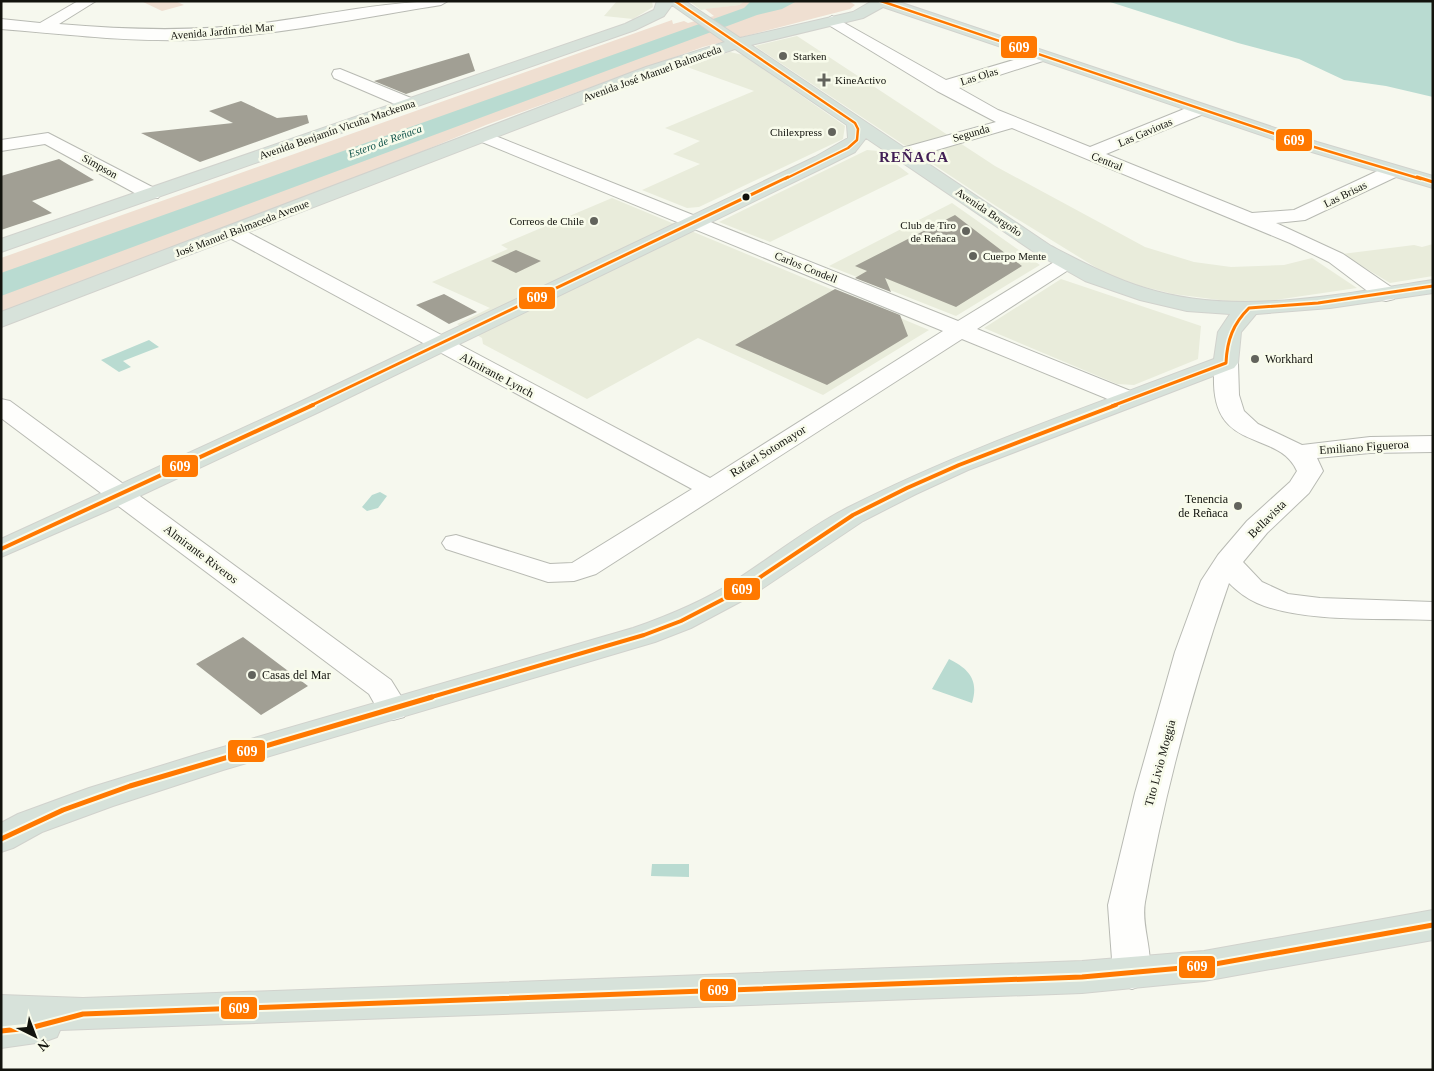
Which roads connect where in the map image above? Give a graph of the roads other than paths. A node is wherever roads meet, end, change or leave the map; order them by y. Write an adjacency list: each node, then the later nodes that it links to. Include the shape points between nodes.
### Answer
1 (89, 1): 8 (street)
2 (441, 1): 8 (street, Avenida Jardín del Mar, via 205,34 135,35)
3 (664, 1): 13 (main road, Avenida Benjamín Vicuña Mackenna, via 659,13 644,22)
4 (880, 1): 6 (main road, Avenida José Manuel Balmaceda, via 866,12); 10 (main road)
5 (681, 6): 9 (main road, Avenida Borgoño)
6 (832, 21): 9 (main road, Avenida José Manuel Balmaceda); 12 (street, Central)
7 (1, 24): 8 (street, Avenida Jardín del Mar)
8 (42, 28)
9 (731, 40): 15 (main road, Avenida Borgoño); 17 (main road, Avenida José Manuel Balmaceda)
10 (1043, 56): 12 (street, Las Olas); 14 (main road)
11 (340, 74): 13 (street)
12 (944, 87): 16 (street, Central)
13 (410, 104): 23 (main road, Avenida Benjamín Vicuña Mackenna)
14 (1200, 109): 20 (street, Las Gaviotas); 21 (main road)
15 (855, 123): 19 (main road, Avenida Borgoño); 26 (main road, via 859,136 848,148)
16 (1011, 123): 19 (street, Segunda); 20 (street, Central)
17 (483, 136): 26 (street, Carlos Condell); 27 (main road, José Manuel Balmaceda Avenue)
18 (1, 146): 23 (street, Simpson, via 48,138)
19 (902, 154): 30 (main road, Avenida Borgoño)
20 (1090, 154): 25 (street, Central)
21 (1392, 171): 22 (main road); 24 (street, Las Brisas)
22 (1433, 182)
23 (151, 194): 29 (main road, Avenida Benjamín Vicuña Mackenna)
24 (1298, 216): 25 (street, Las Brisas); 28 (street, via 1293,225)
25 (1243, 217): 28 (street, Central)
26 (696, 222): 35 (street, Carlos Condell); 36 (main road)
27 (233, 232): 34 (main road, José Manuel Balmaceda Avenue); 36 (street, Almirante Lynch)
28 (1297, 239): 32 (street, Central, via 1336,258)
29 (1, 246)
30 (1066, 263): 33 (main road, Avenida Borgoño, via 1109,285 1146,296 1207,306); 35 (street, Rafael Sotomayor)
31 (1433, 286): 32 (main road, Avenida Borgoño)
32 (1386, 294): 33 (main road, Avenida Borgoño, via 1283,308)
33 (1249, 308): 37 (main road, Bellavista, via 1227,334)
34 (1, 320)
35 (959, 330): 38 (street, Carlos Condell); 42 (street, Rafael Sotomayor)
36 (442, 346): 42 (street, Almirante Lynch); 43 (main road)
37 (1226, 363): 38 (main road); 41 (street, Bellavista, via 1226,384 1234,415 1246,426)
38 (1130, 399): 48 (main road, via 907,488 845,520 741,590 681,621 605,648)
39 (1, 406): 43 (street, Almirante Riveros)
40 (1433, 444): 41 (street, Emiliano Figueroa, via 1370,445)
41 (1296, 453): 46 (street, Bellavista, via 1309,466 1307,480 1257,527)
42 (709, 488): 44 (street, Rafael Sotomayor, via 634,539 574,572 548,573)
43 (122, 496): 45 (main road); 48 (street, Almirante Riveros, via 380,687)
44 (456, 543)
45 (1, 550)
46 (1228, 562): 47 (street, via 1244,583 1280,601 1309,606); 51 (street, Tito Livio Moggia, via 1215,581 1190,652 1152,793 1126,905)
47 (1433, 611)
48 (393, 709): 49 (main road, via 101,797 30,823)
49 (1, 839)
50 (1433, 925): 51 (main road, via 1204,966)
51 (1132, 973): 53 (main road)
52 (1, 1011): 53 (main road)
53 (83, 1014): 54 (main road, via 30,1028)
54 (1, 1031)

